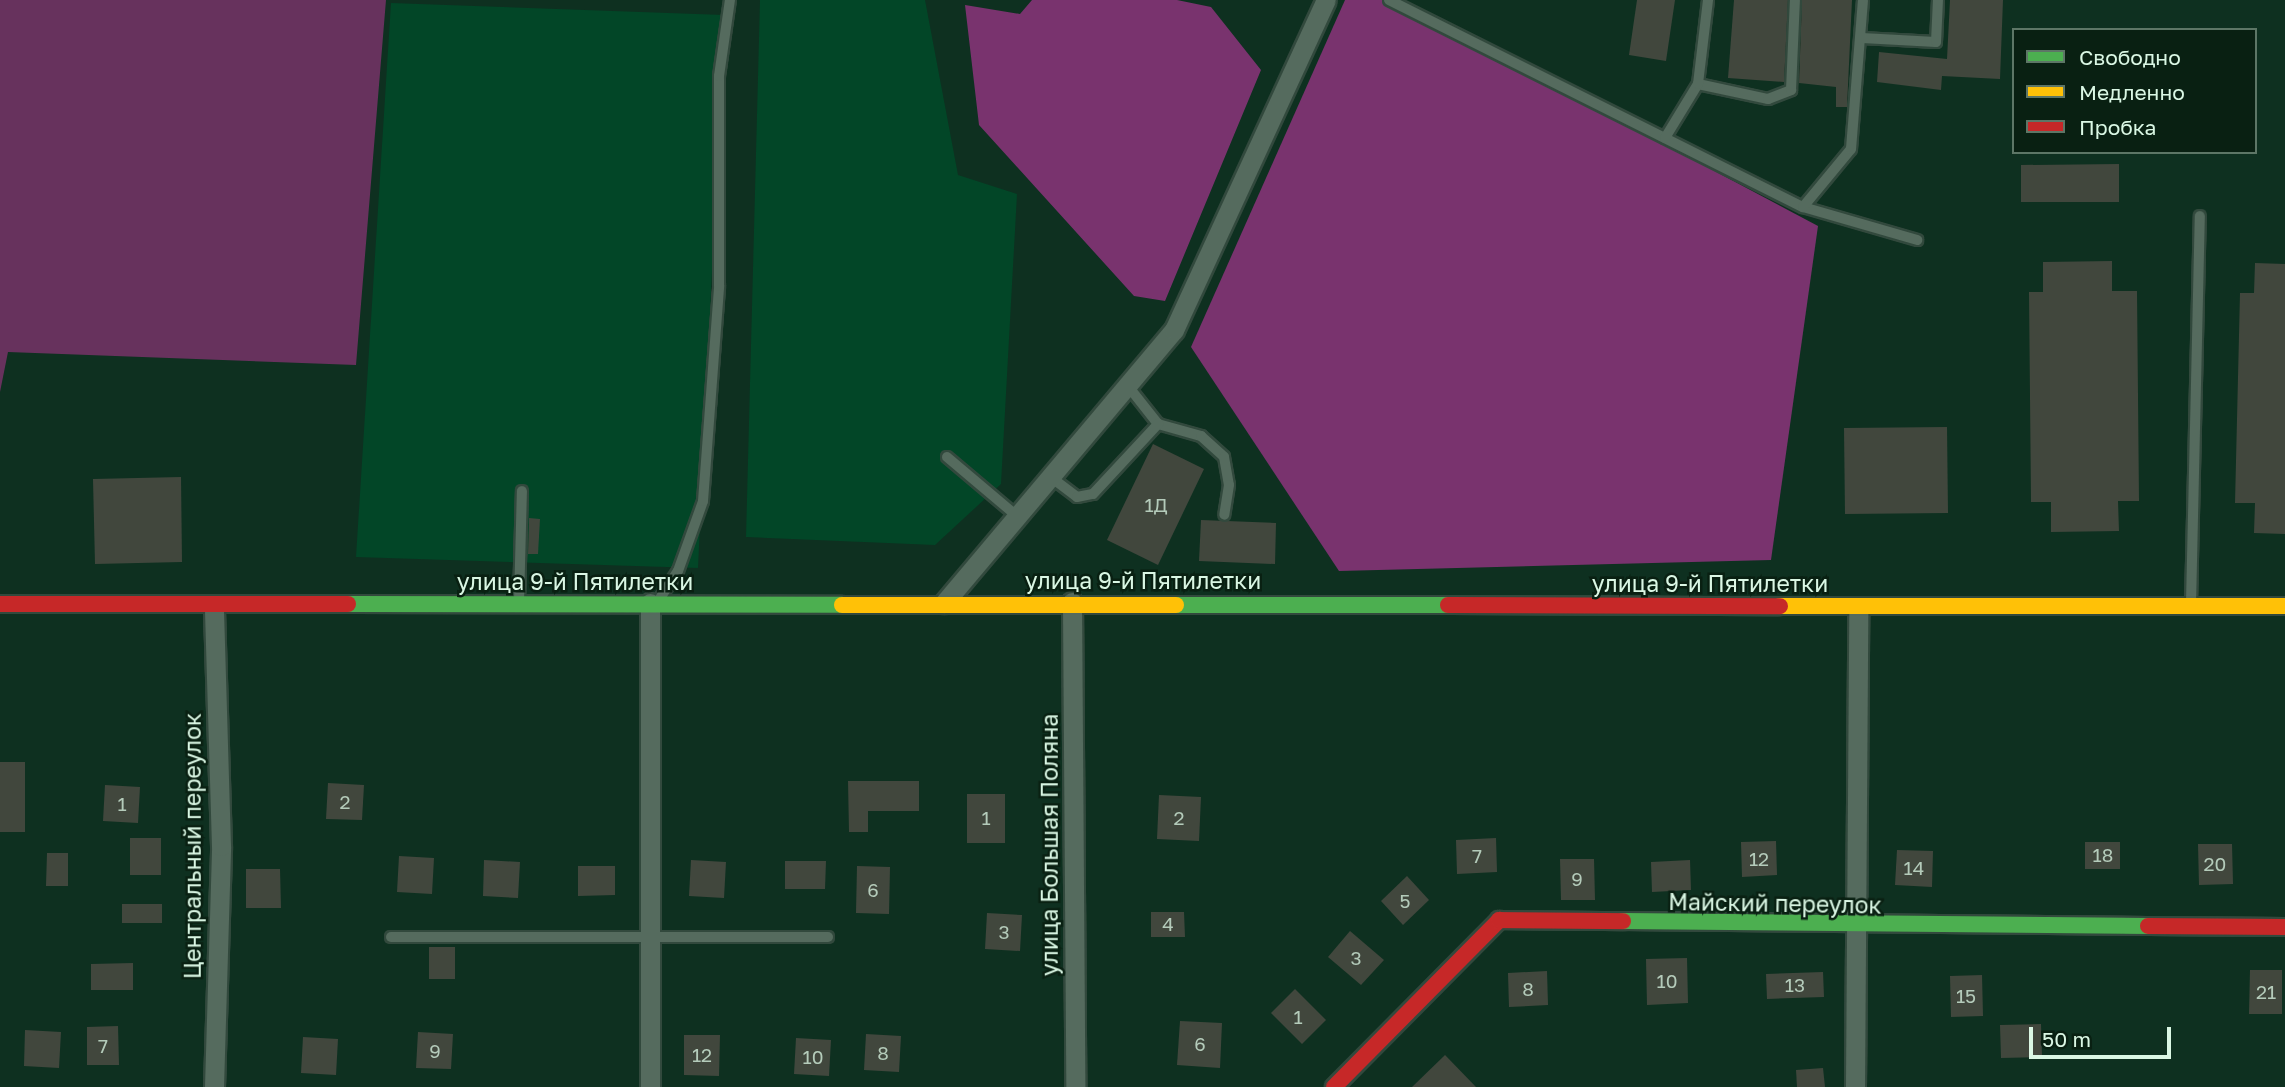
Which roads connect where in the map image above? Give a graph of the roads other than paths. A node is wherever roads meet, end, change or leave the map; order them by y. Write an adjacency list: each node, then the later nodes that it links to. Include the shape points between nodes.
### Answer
1 (730, 0): 23 (lane, via 719,76 719,286 704,501 678,570)
2 (1326, 0): 14 (street, via 1174,330)
3 (1389, 0): 10 (lane)
4 (1708, 0): 9 (lane)
5 (1795, 0): 9 (lane, via 1791,90 1768,99)
6 (1863, 0): 8 (lane)
7 (1938, 0): 8 (lane, via 1936,42)
8 (1862, 38): 11 (lane, via 1851,149)
9 (1698, 84): 10 (lane)
10 (1665, 138): 11 (lane)
11 (1803, 207): 13 (lane)
12 (2200, 216): 29 (lane)
13 (1917, 240)
14 (1128, 386): 15 (lane); 17 (street)
15 (1158, 424): 17 (lane, via 1093,494 1077,497); 19 (lane, via 1201,436 1224,457 1230,485)
16 (947, 457): 20 (lane)
17 (1052, 478): 20 (street)
18 (522, 491): 22 (lane)
19 (1224, 515)
20 (1018, 517): 24 (street)
21 (1072, 602): 24 (street, улица 9-й Пятилетки); 28 (street, улица 9-й Пятилетки); 37 (street, улица Большая Поляна)
22 (519, 603): 23 (street, улица 9-й Пятилетки); 26 (street, улица 9-й Пятилетки)
23 (653, 603): 24 (street, улица 9-й Пятилетки); 32 (street)
24 (944, 603)
25 (0, 604): 26 (street, улица 9-й Пятилетки)
26 (214, 605): 35 (street, Центральный переулок, via 221,846)
27 (2285, 606): 29 (street, улица 9-й Пятилетки)
28 (1858, 607): 29 (street, улица 9-й Пятилетки); 31 (street)
29 (2191, 607)
30 (2285, 927): 31 (street, Майский переулок)
31 (1855, 928): 38 (street, Майский переулок, via 1499,920); 39 (street)
32 (654, 936): 33 (lane); 34 (lane); 36 (street)
33 (391, 937)
34 (828, 937)
35 (214, 1087)
36 (650, 1087)
37 (1075, 1087)
38 (1334, 1087)
39 (1855, 1087)

